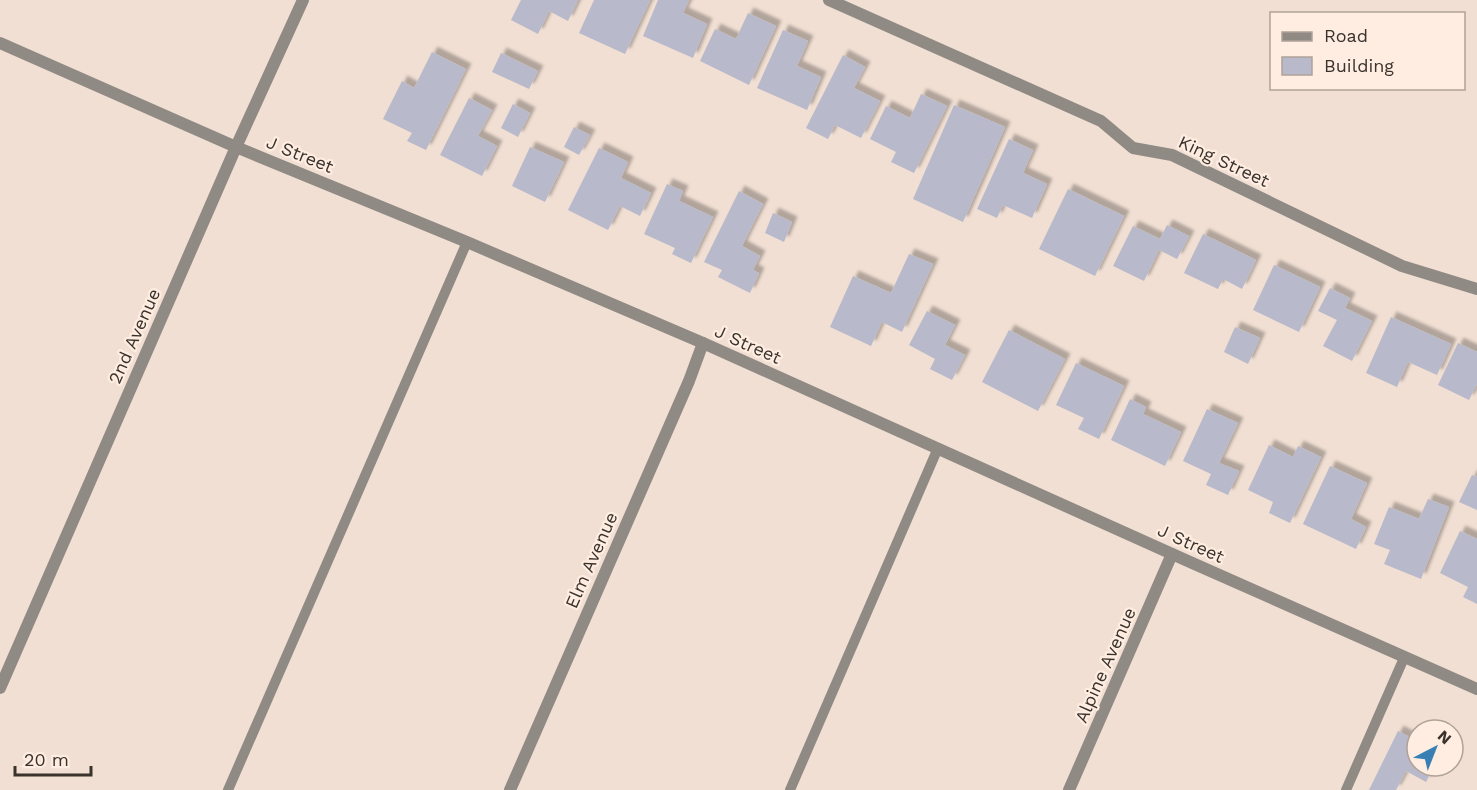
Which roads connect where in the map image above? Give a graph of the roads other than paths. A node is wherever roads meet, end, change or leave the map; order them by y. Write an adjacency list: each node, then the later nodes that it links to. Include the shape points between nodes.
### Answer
1 (303, 0): 4 (street, 2nd Avenue)
2 (829, 0): 6 (street, King Street, via 1101,121 1133,147 1172,155 1402,266)
3 (0, 43): 4 (street, J Street)
4 (236, 147): 5 (street, J Street); 11 (street, 2nd Avenue)
5 (467, 242): 7 (street, J Street); 13 (lane)
6 (1477, 289)
7 (703, 343): 8 (street, J Street); 14 (street, Elm Avenue)
8 (938, 448): 9 (street, J Street); 15 (lane)
9 (1172, 554): 10 (street, J Street); 16 (street, Alpine Avenue)
10 (1404, 658): 12 (street, J Street); 17 (lane)
11 (0, 688)
12 (1477, 689)
13 (228, 790)
14 (510, 790)
15 (790, 790)
16 (1069, 790)
17 (1346, 790)

